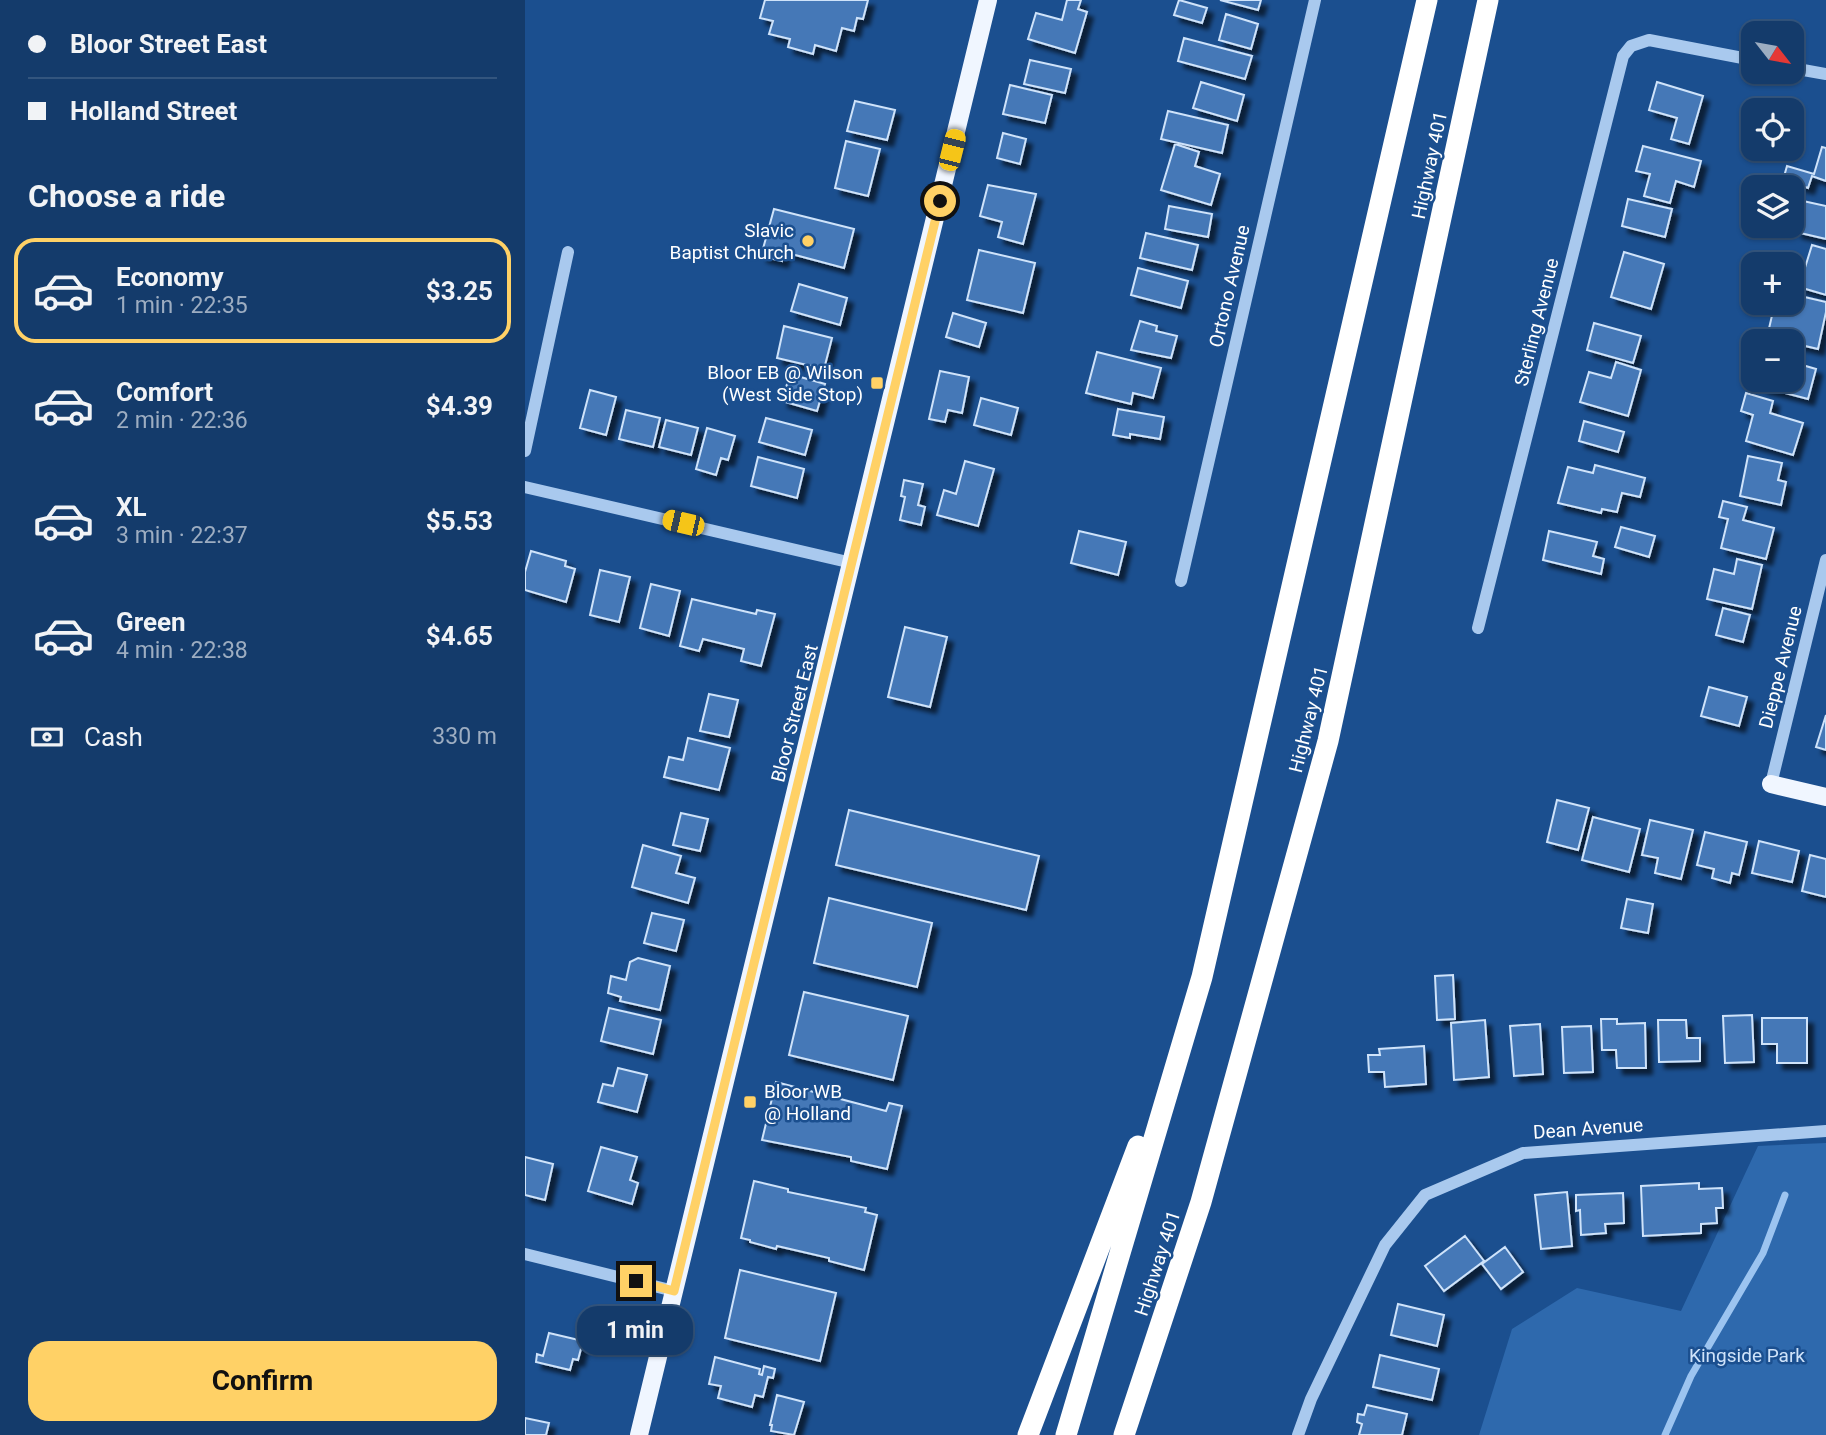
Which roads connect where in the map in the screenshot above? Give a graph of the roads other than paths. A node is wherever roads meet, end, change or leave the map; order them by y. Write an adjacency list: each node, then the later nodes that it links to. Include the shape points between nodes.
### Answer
1 (988, 0): 12 (main road, Bloor Street East)
2 (1315, 0): 13 (street, Ortono Avenue)
3 (1427, 0): 17 (highway, Highway 401)
4 (1488, 0): 24 (highway, Highway 401, via 1328,741 1201,1202)
5 (1741, 58): 14 (street, Sterling Avenue, via 1649,40 1631,46 1623,56)
6 (1804, 70): 7 (street)
7 (1826, 74)
8 (568, 252): 9 (street)
9 (525, 450)
10 (525, 487): 12 (street)
11 (1826, 560): 15 (street, Dieppe Avenue)
12 (852, 563): 20 (main road, Bloor Street East)
13 (1181, 581)
14 (1478, 628)
15 (1771, 784): 16 (main road)
16 (1826, 797)
17 (1202, 977): 22 (highway); 23 (highway, Highway 401)
18 (1826, 1131): 25 (street, Dean Avenue, via 1523,1153 1425,1195 1385,1245)
19 (525, 1254): 20 (street)
20 (674, 1291): 21 (main road, Bloor Street East)
21 (639, 1435)
22 (1028, 1435)
23 (1066, 1435)
24 (1123, 1435)
25 (1298, 1435)

